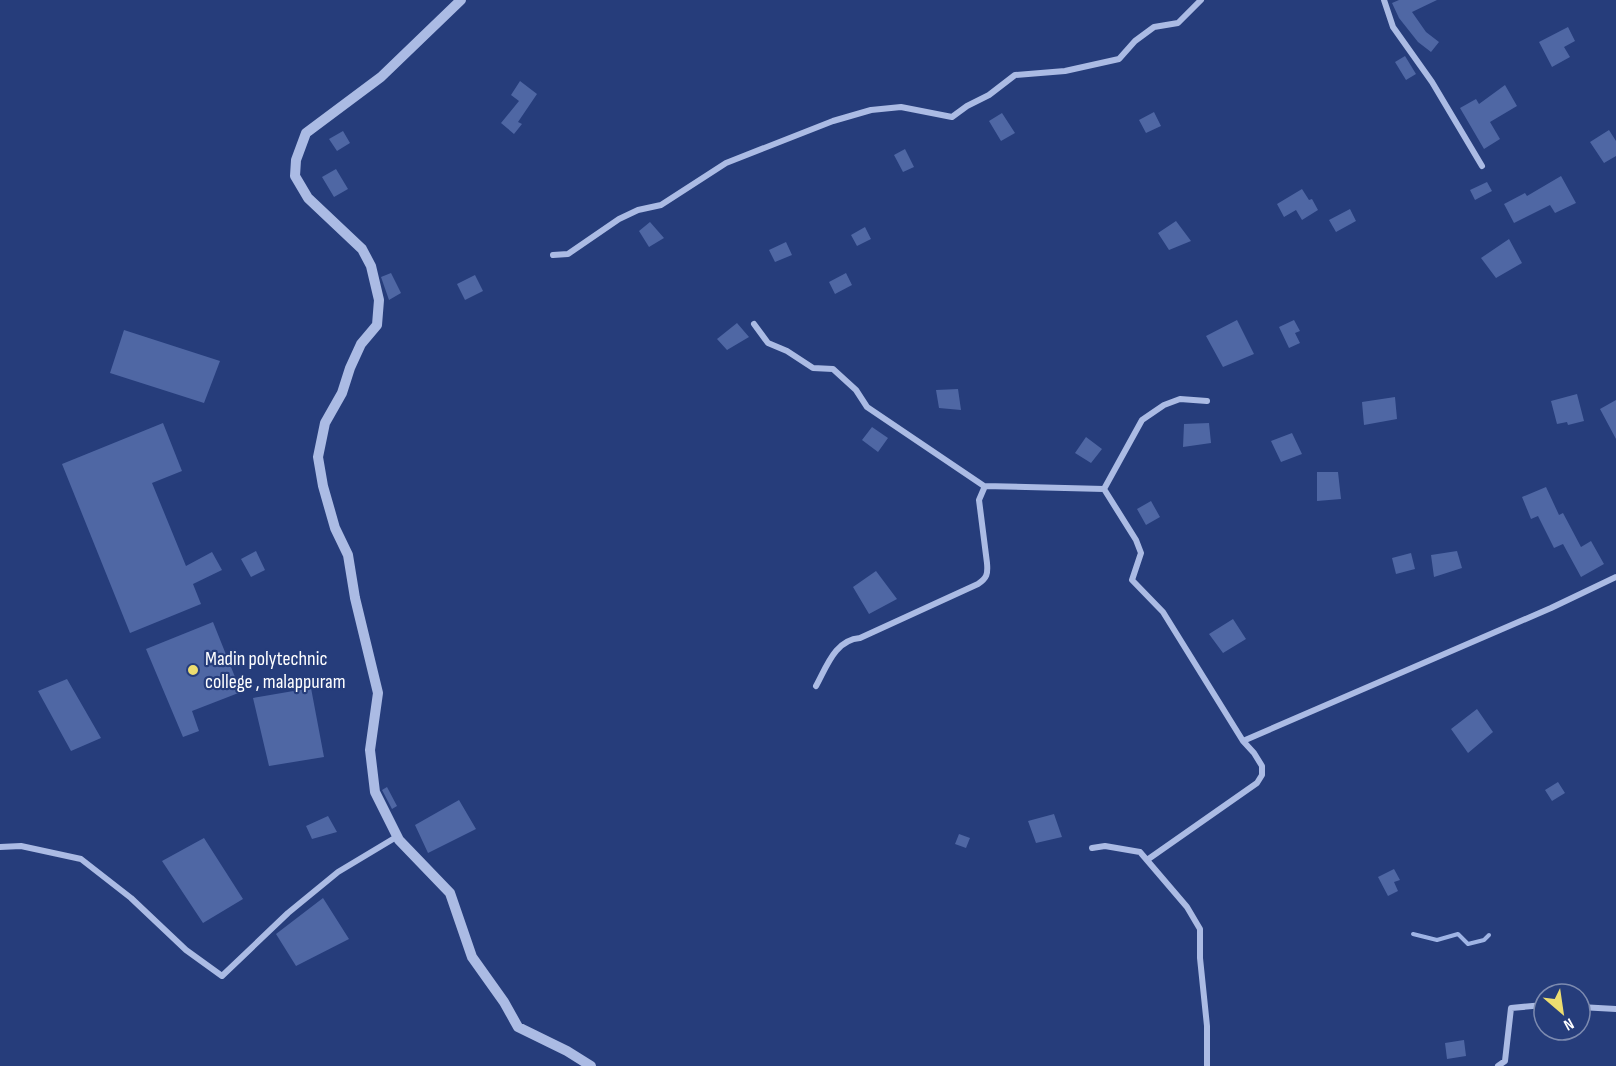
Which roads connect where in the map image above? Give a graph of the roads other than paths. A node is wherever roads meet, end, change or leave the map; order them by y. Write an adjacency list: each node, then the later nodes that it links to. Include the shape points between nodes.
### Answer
1 (461, 0): 13 (street, via 381,77 306,133 296,160 295,176 308,198 362,249 371,266 379,300 377,325 361,344 342,393 325,423 318,457 322,486 348,555 378,693 370,750 375,792)
2 (1201, 0): 5 (street, via 1178,22 1154,27 1119,59 1065,71 1015,75 952,117 901,107 871,110 833,121 726,163 661,204 620,219 568,254)
3 (1383, 0): 4 (street, via 1393,27 1432,82)
4 (1482, 166)
5 (553, 255)
6 (754, 324): 8 (street, via 768,343 813,368 833,369 856,390 867,408)
7 (1207, 401): 9 (street, via 1180,399 1142,420)
8 (985, 486): 9 (street); 11 (street, via 979,500 986,579 842,643)
9 (1104, 489): 12 (street, via 1141,553 1132,580 1163,612)
10 (1616, 577): 12 (street)
11 (816, 686)
12 (1244, 741): 16 (street, via 1262,766 1257,783)
13 (399, 836): 14 (street, via 338,872 222,976 81,859 21,846); 20 (street, via 450,893 472,957 518,1027)
14 (0, 847)
15 (1092, 848): 16 (street, via 1105,846 1140,852)
16 (1147, 860): 21 (street, via 1200,928)
17 (1532, 1006): 22 (street, via 1511,1008 1505,1061)
18 (1592, 1008): 19 (street)
19 (1616, 1009)
20 (591, 1066)
21 (1207, 1066)
22 (1498, 1066)

